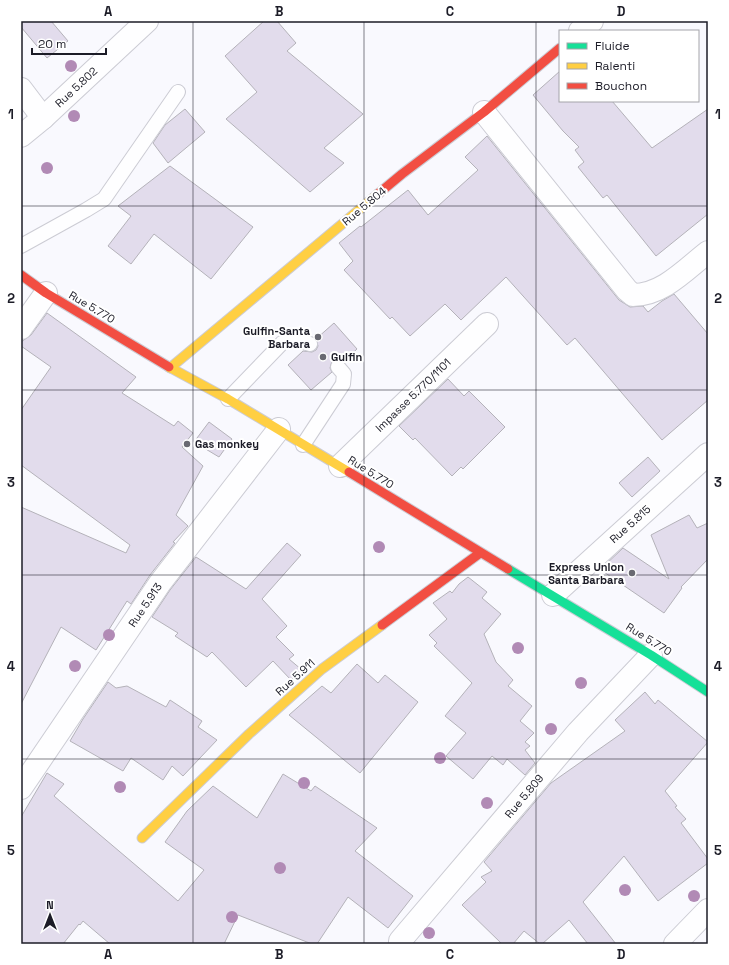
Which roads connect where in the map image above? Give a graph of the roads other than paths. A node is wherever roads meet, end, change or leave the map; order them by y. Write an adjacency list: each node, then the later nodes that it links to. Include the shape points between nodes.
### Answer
1 (147, 21): 8 (street, Rue 5.802)
2 (592, 21): 3 (street)
3 (581, 30)
4 (559, 49): 7 (street, Rue 5.804)
5 (21, 89): 8 (street)
6 (178, 92): 10 (lane, via 104,198)
7 (484, 112): 11 (street, via 633,295 649,293 665,286); 18 (street, Rue 5.804, via 402,174)
8 (43, 118): 9 (street, Rue 5.802)
9 (21, 136)
10 (21, 246)
11 (708, 252)
12 (21, 275): 13 (street, Rue 5.770)
13 (46, 293): 15 (street); 18 (street, Rue 5.770)
14 (487, 324): 23 (street, Impasse 5.770/1101)
15 (21, 328)
16 (310, 344): 19 (lane, via 296,340 282,343)
17 (338, 367): 21 (lane, via 344,374 343,384)
18 (170, 368): 19 (street, Rue 5.770)
19 (228, 400): 20 (street, Rue 5.770)
20 (280, 430): 21 (street, Rue 5.770); 28 (street, Rue 5.913, via 160,583)
21 (303, 445): 23 (street, Rue 5.770)
22 (708, 454): 25 (street, Rue 5.815)
23 (340, 466): 24 (street, Rue 5.770)
24 (480, 553): 25 (street, Rue 5.770); 29 (street, Rue 5.911, via 322,669 249,734)
25 (553, 595): 26 (street, Rue 5.770)
26 (651, 655): 27 (street, Rue 5.770); 31 (street, Rue 5.809, via 578,732)
27 (708, 692)
28 (21, 788)
29 (142, 838)
30 (708, 910): 32 (street)
31 (400, 941)
32 (675, 944)

